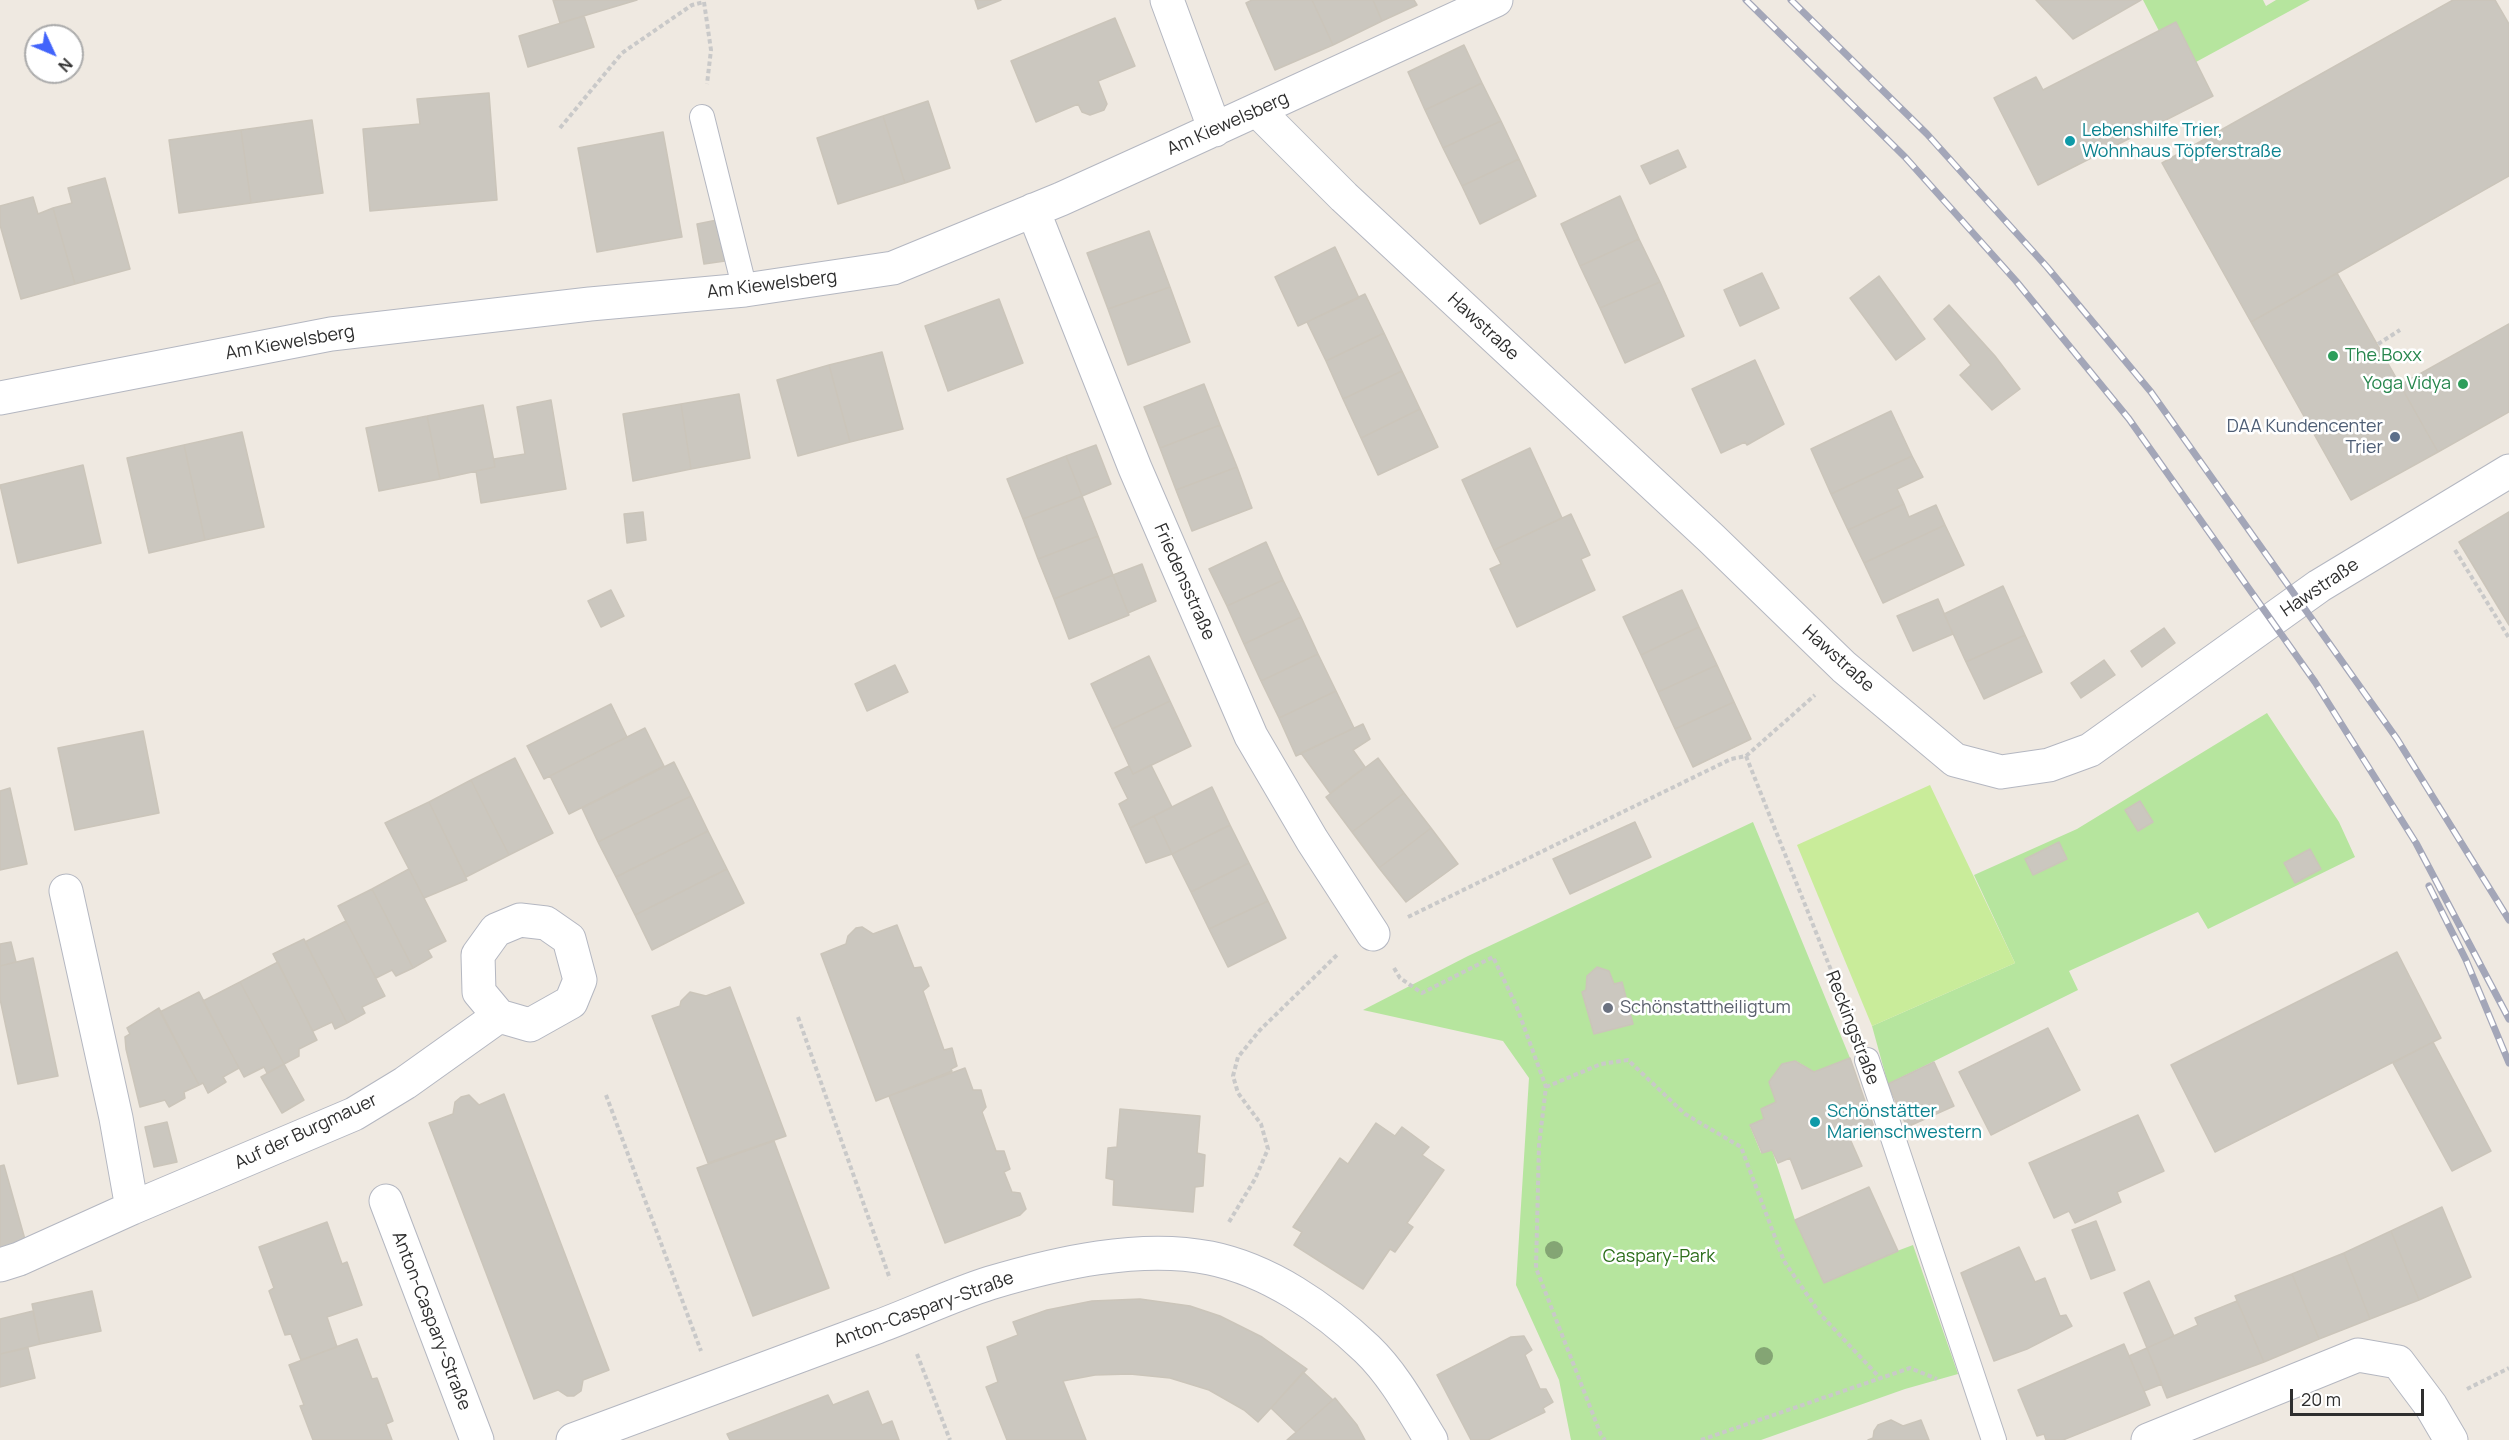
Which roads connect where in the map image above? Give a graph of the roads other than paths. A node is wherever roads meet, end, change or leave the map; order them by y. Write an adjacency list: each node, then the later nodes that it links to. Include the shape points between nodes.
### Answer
1 (1167, 0): 5 (street)
2 (1496, 0): 3 (street, Am Kiewelsberg)
3 (1258, 111): 5 (street, Am Kiewelsberg); 9 (street, Hawstraße, via 1344,197 1844,667 1955,760 2001,772 2049,765 2090,750 2319,586)
4 (702, 117): 7 (lane)
5 (1215, 130): 6 (street, Am Kiewelsberg)
6 (1033, 210): 7 (street, Am Kiewelsberg, via 893,268); 11 (street, Friedensstraße, via 1135,468 1251,736)
7 (745, 290): 8 (street, Am Kiewelsberg, via 331,334)
8 (0, 398)
9 (2509, 471)
10 (66, 891): 15 (street)
11 (1373, 934)
12 (499, 1017): 15 (street, Auf der Burgmauer, via 354,1114)
13 (1867, 1060): 20 (lane, Reckingstraße)
14 (386, 1201): 17 (street, Anton-Caspary-Straße)
15 (132, 1208): 16 (street, Auf der Burgmauer)
16 (0, 1266)
17 (477, 1440)
18 (573, 1440): 19 (street, Anton-Caspary-Straße, via 988,1284 1070,1262 1157,1253 1209,1258 1250,1270 1290,1289 1368,1350 1400,1389)
19 (1431, 1440)
20 (1994, 1440)
21 (2148, 1440): 22 (street, via 2358,1355 2398,1362)
22 (2451, 1440)

